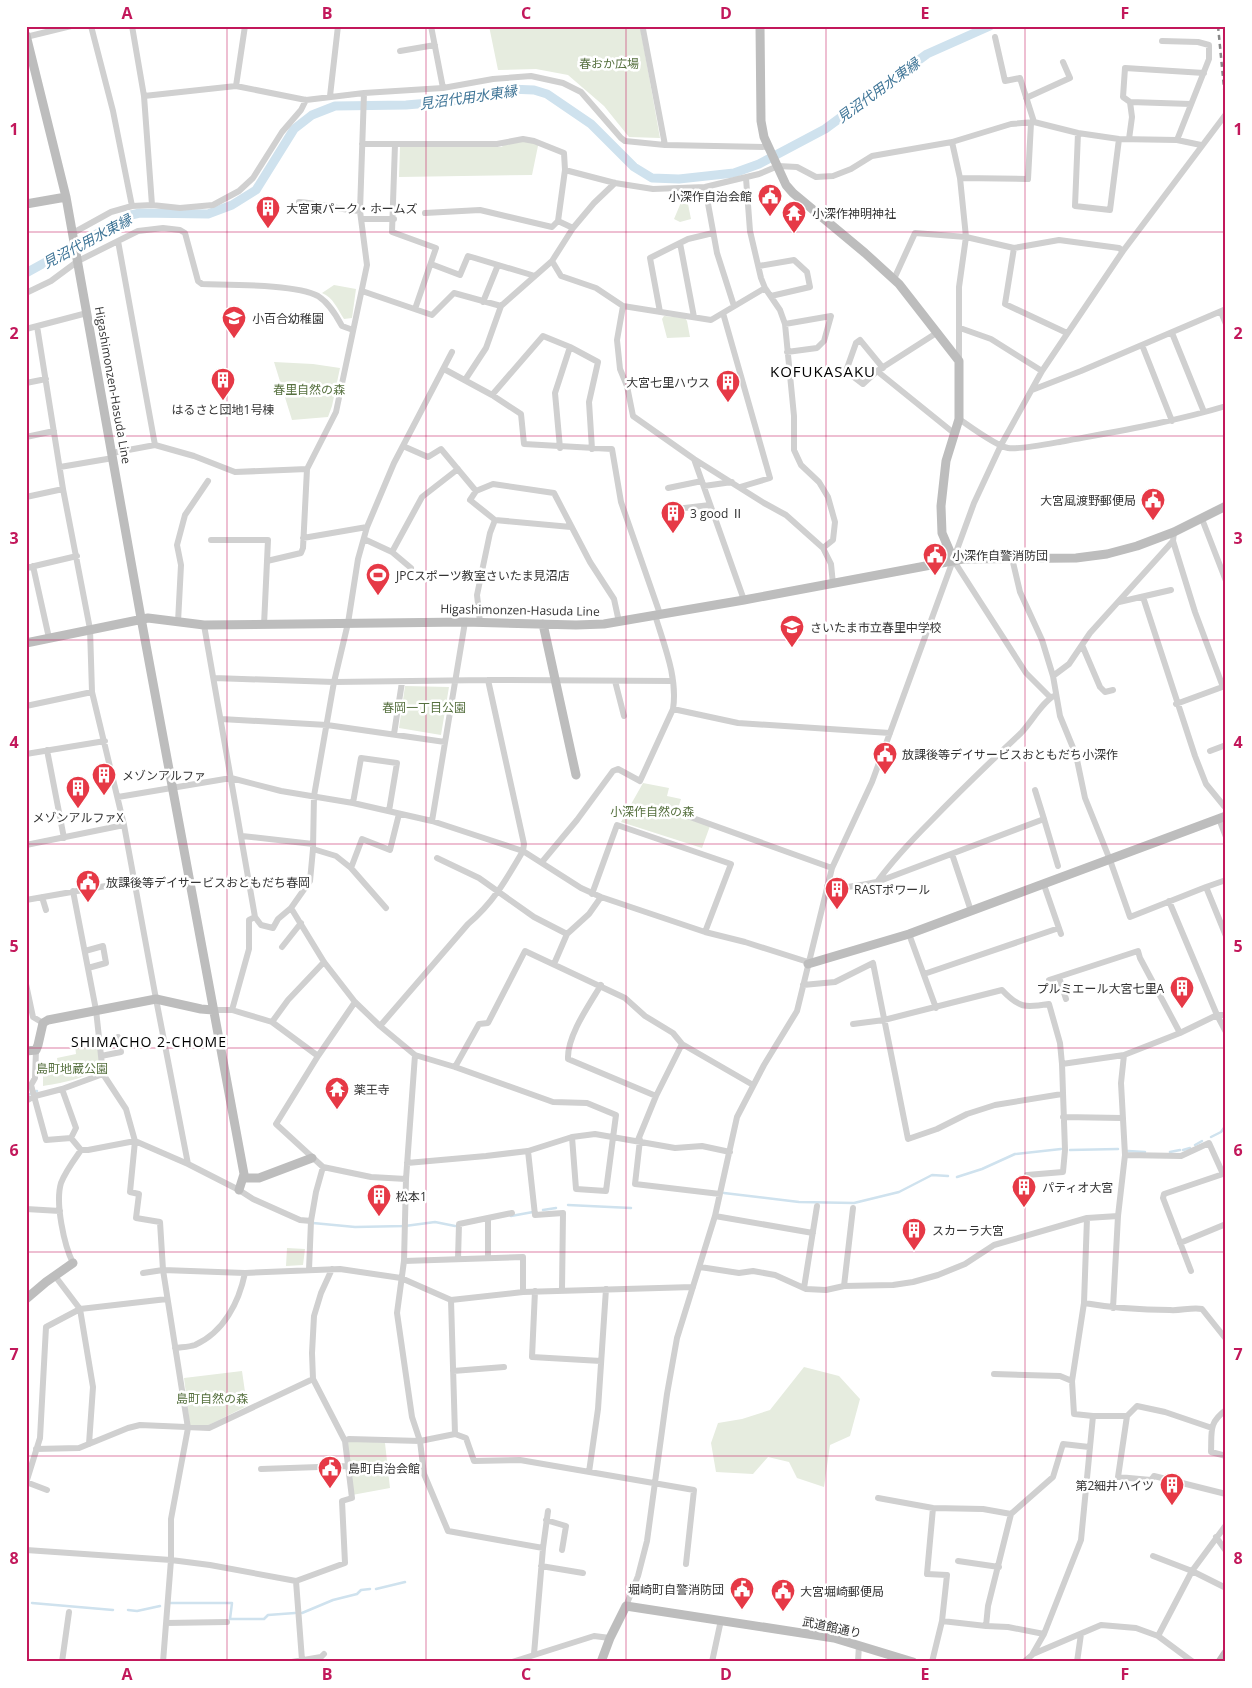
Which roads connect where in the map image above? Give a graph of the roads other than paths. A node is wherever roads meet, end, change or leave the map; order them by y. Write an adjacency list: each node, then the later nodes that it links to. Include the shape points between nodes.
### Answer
1 (71, 26): 9 (street)
2 (91, 26): 47 (street, via 113,110)
3 (132, 26): 18 (street)
4 (245, 26): 16 (street)
5 (338, 26): 19 (street)
6 (431, 26): 12 (street)
7 (760, 26): 36 (street, via 761,121)
8 (643, 29): 34 (street)
9 (26, 36): 43 (street, Higashimonzen-Hasuda Line)
10 (995, 37): 21 (street, via 1005,81 1020,78)
11 (1162, 41): 15 (street, via 1208,43 1209,59)
12 (435, 45): 13 (street); 17 (street)
13 (400, 51)
14 (1063, 62): 21 (street, via 1070,78)
15 (1204, 73): 23 (street, via 1125,68 1123,97); 24 (street)
16 (236, 86): 18 (street); 22 (street)
17 (443, 88): 20 (street); 34 (street, via 531,76 564,83 581,92 621,138)
18 (144, 96): 46 (street)
19 (330, 96): 20 (street); 22 (street)
20 (364, 96): 32 (street)
21 (1026, 98): 26 (street)
22 (306, 100): 46 (street, via 253,178 239,191 212,205 180,208)
23 (1130, 102): 24 (street); 29 (street)
24 (1191, 104): 30 (street)
25 (1226, 114): 35 (street)
26 (1032, 123): 27 (street); 31 (street, via 1011,124); 40 (street, via 1028,179)
27 (1078, 133): 28 (street); 28 (street, via 1075,206 1110,210)
28 (1119, 139): 29 (street)
29 (1129, 139): 30 (street)
30 (1177, 140): 35 (street)
31 (952, 142): 37 (street, via 872,156 851,170 833,176 816,177 797,168); 40 (street)
32 (362, 144): 33 (street); 48 (street)
33 (395, 144): 38 (street, via 497,144 534,140 564,153); 50 (street)
34 (665, 145): 36 (street)
35 (1202, 145): 60 (street)
36 (769, 149): 37 (street)
37 (777, 165): 39 (street); 67 (street, via 793,193)
38 (565, 170): 41 (street); 52 (street)
39 (746, 178): 42 (street); 65 (street, via 750,230)
40 (960, 178): 56 (street)
41 (615, 183): 42 (street, via 653,189); 53 (street)
42 (705, 187): 54 (street)
43 (66, 197): 45 (street); 55 (street, Higashimonzen-Hasuda Line)
44 (299, 202): 48 (street)
45 (26, 204)
46 (152, 205): 47 (street)
47 (132, 206): 55 (street, via 111,212)
48 (360, 211): 51 (street)
49 (425, 213): 52 (street, via 480,210 552,227)
50 (394, 219): 51 (street); 63 (street, via 392,232 436,248)
51 (362, 220): 69 (street, via 367,265)
52 (558, 221): 53 (street)
53 (573, 228): 62 (street)
54 (713, 234): 58 (street); 75 (street)
55 (73, 235): 61 (street, Higashimonzen-Hasuda Line)
56 (966, 237): 59 (street); 67 (street, via 916,233); 85 (street, via 959,288)
57 (118, 241): 61 (street); 87 (street, via 138,231 180,230 185,233 198,281 202,284 298,289 318,296 335,312 342,326); 111 (street)
58 (680, 243): 78 (street, via 650,258); 81 (street)
59 (1014, 248): 60 (street, via 1059,240); 89 (street, via 1005,304)
60 (1123, 251): 89 (street)
61 (78, 261): 70 (street, via 51,282); 79 (street, Higashimonzen-Hasuda Line)
62 (552, 261): 66 (street); 74 (street, via 562,276 596,288)
63 (431, 264): 64 (street, via 460,275 468,256); 76 (street)
64 (498, 264): 66 (street); 72 (street)
65 (760, 266): 68 (street); 71 (street, via 794,260 808,272 810,287)
66 (535, 276): 73 (street)
67 (894, 279): 88 (street)
68 (765, 288): 71 (street); 75 (street)
69 (362, 291): 76 (street); 87 (street)
70 (26, 293)
71 (770, 296): 82 (street)
72 (483, 302): 73 (street); 76 (street, via 454,293 432,315)
73 (501, 306): 100 (street, via 486,348)
74 (623, 306): 78 (street); 117 (street, via 617,340 620,369 633,416)
75 (734, 306): 80 (street)
76 (415, 309)
77 (1223, 310): 83 (street); 90 (street)
78 (660, 312): 81 (street)
79 (87, 313): 84 (street); 116 (street, Higashimonzen-Hasuda Line)
80 (723, 313): 81 (street, via 711,320); 124 (street, via 770,478)
81 (694, 317)
82 (785, 324): 94 (street); 94 (street, via 831,316 824,341 817,348)
83 (1226, 324)
84 (37, 326): 86 (street); 99 (street)
85 (960, 328): 95 (street); 98 (street, via 991,339)
86 (26, 329)
87 (353, 330): 120 (street, via 336,412)
88 (938, 332): 95 (street); 97 (street)
89 (1067, 333): 98 (street)
90 (1172, 333): 91 (street); 105 (street)
91 (1142, 345): 102 (street); 107 (street)
92 (570, 347): 103 (street, via 543,336); 114 (street, via 555,393); 115 (street, via 598,362 589,402)
93 (452, 352): 96 (street)
94 (787, 352): 141 (street, via 792,382 794,450 801,465 819,482 828,497 835,522 833,540)
95 (959, 361): 106 (street)
96 (444, 368): 100 (street); 113 (street)
97 (880, 369): 97 (street, via 860,340 856,343 846,370 863,384); 109 (street)
98 (1042, 371): 102 (street)
99 (46, 379): 101 (street); 108 (street)
100 (465, 380): 103 (street)
101 (26, 384)
102 (1032, 390): 112 (street)
103 (492, 395): 114 (street, via 521,414 524,444)
104 (1226, 406): 105 (street)
105 (1204, 412): 107 (street)
106 (959, 420): 109 (street); 112 (street)
107 (1172, 421): 112 (street, via 1009,449)
108 (54, 431): 110 (street); 118 (street)
109 (955, 434): 146 (street, via 946,461 941,506 942,533)
110 (26, 436)
111 (155, 445): 116 (street); 120 (street, via 234,472)
112 (1000, 445): 146 (street, via 974,503)
113 (403, 446): 119 (street, via 428,457 441,449); 135 (street)
114 (560, 448): 115 (street)
115 (592, 449): 155 (street, via 612,449 621,502)
116 (112, 456): 118 (street); 156 (street, Higashimonzen-Hasuda Line)
117 (694, 458): 122 (street); 123 (street)
118 (60, 467): 126 (street)
119 (458, 469): 127 (street); 142 (street, via 422,497)
120 (307, 470): 137 (street)
121 (208, 481): 157 (street, via 185,515 177,545 181,564)
122 (733, 482): 123 (street); 124 (street)
123 (703, 483): 125 (street); 129 (street)
124 (740, 487): 141 (street, via 786,514)
125 (668, 488)
126 (63, 489): 128 (street); 143 (street)
127 (476, 492): 133 (street, via 470,500); 134 (street, via 493,484 554,493)
128 (26, 497)
129 (710, 505): 131 (street); 153 (street)
130 (1226, 506): 132 (street, Higashimonzen-Hasuda Line)
131 (676, 509)
132 (1202, 519): 136 (street, Higashimonzen-Hasuda Line); 149 (street)
133 (495, 520): 134 (street); 159 (street, via 477,595)
134 (571, 527): 160 (street, via 614,599)
135 (367, 528): 137 (street); 139 (street)
136 (1174, 532): 140 (street); 144 (street, Higashimonzen-Hasuda Line, via 1107,554 1076,558)
137 (303, 538): 145 (street, via 301,553)
138 (210, 540): 145 (street, via 268,540)
139 (364, 540): 142 (street); 161 (street)
140 (1173, 541): 154 (street); 178 (street, via 1195,612)
141 (823, 548): 150 (street)
142 (392, 552): 148 (street)
143 (77, 556): 147 (street); 165 (street)
144 (1012, 558): 146 (street, Higashimonzen-Hasuda Line, via 973,558); 169 (street, via 1020,592 1042,640)
145 (266, 561): 164 (street)
146 (954, 562): 150 (street, Higashimonzen-Hasuda Line); 181 (street, via 1026,673); 188 (street)
147 (30, 567): 166 (street)
148 (411, 568)
149 (1226, 581)
150 (833, 584): 153 (street, Higashimonzen-Hasuda Line)
151 (1171, 590): 152 (street)
152 (1143, 597): 154 (street); 182 (street)
153 (744, 600): 155 (street, Higashimonzen-Hasuda Line)
154 (1118, 602): 168 (street)
155 (658, 615): 160 (street, Higashimonzen-Hasuda Line); 172 (street)
156 (141, 618): 157 (street, Higashimonzen-Hasuda Line); 165 (street, Higashimonzen-Hasuda Line); 198 (street)
157 (178, 622): 163 (street, Higashimonzen-Hasuda Line)
158 (465, 622): 159 (street, Higashimonzen-Hasuda Line); 161 (street, Higashimonzen-Hasuda Line); 177 (street)
159 (480, 622): 162 (street, Higashimonzen-Hasuda Line)
160 (619, 622): 162 (street, Higashimonzen-Hasuda Line)
161 (348, 623): 164 (street, Higashimonzen-Hasuda Line); 175 (street)
162 (542, 624): 173 (street)
163 (204, 625): 164 (street, Higashimonzen-Hasuda Line); 170 (street)
164 (264, 625)
165 (90, 629): 166 (street, Higashimonzen-Hasuda Line); 180 (street)
166 (49, 638): 167 (street, Higashimonzen-Hasuda Line)
167 (26, 643)
168 (1082, 645): 169 (street, via 1069,664); 179 (street, via 1100,688 1105,692)
169 (1052, 676): 181 (street)
170 (214, 678): 175 (street); 186 (street)
171 (488, 680): 173 (street); 177 (street); 216 (street)
172 (673, 680): 174 (street); 184 (street)
173 (556, 681): 174 (street); 196 (street)
174 (614, 681): 185 (street)
175 (334, 682): 176 (street); 187 (street)
176 (402, 682): 177 (street); 189 (street)
177 (455, 682): 191 (street)
178 (1224, 686): 182 (street)
179 (1113, 690)
180 (92, 692): 183 (street); 190 (street)
181 (1053, 696): 219 (street, via 1076,755 1085,798); 226 (street, via 1032,722 905,847)
182 (1176, 704): 203 (street, via 1206,784)
183 (26, 706)
184 (673, 708): 188 (street, via 738,723); 220 (street, via 640,781 618,769 613,772)
185 (624, 716)
186 (221, 719): 187 (street); 197 (street)
187 (327, 725): 189 (street); 200 (street)
188 (890, 733): 223 (street, via 872,782)
189 (394, 734): 191 (street)
190 (105, 741): 193 (street); 201 (street)
191 (445, 742): 209 (street)
192 (1226, 745): 194 (street)
193 (46, 750): 195 (street); 213 (street)
194 (1210, 751)
195 (26, 754)
196 (576, 775)
197 (231, 778): 198 (street); 200 (street); 211 (street)
198 (173, 787): 201 (street); 264 (street)
199 (1035, 790): 208 (street)
200 (314, 796): 202 (street); 215 (street)
201 (118, 797): 210 (street)
202 (353, 803): 204 (street); 204 (street, via 361,758 397,763)
203 (1224, 806)
204 (389, 812): 205 (street)
205 (399, 814): 209 (street); 222 (street, via 390,850 362,839)
206 (679, 814): 223 (street)
207 (1222, 817): 212 (street); 219 (street)
208 (1044, 819): 217 (street); 221 (street)
209 (432, 821): 216 (street)
210 (124, 825): 213 (street); 225 (street)
211 (242, 836): 215 (street); 241 (street)
212 (1226, 837)
213 (64, 838): 214 (street)
214 (26, 845)
215 (313, 846): 222 (street, via 336,856); 237 (street, via 310,881)
216 (523, 851): 220 (street); 230 (street)
217 (952, 854): 226 (street); 240 (street)
218 (437, 858): 230 (street)
219 (1110, 860): 227 (street); 236 (street, via 1130,917)
220 (542, 862): 232 (street)
221 (1058, 866)
222 (351, 868): 238 (street)
223 (832, 868): 228 (street)
224 (1226, 880): 229 (street)
225 (134, 881): 231 (street); 259 (street)
226 (877, 882): 228 (street, via 840,888)
227 (1044, 885): 240 (street); 253 (street, via 1060,931)
228 (827, 886): 250 (street)
229 (1206, 887): 236 (street); 246 (street)
230 (499, 891): 244 (street, via 534,917); 272 (street)
231 (73, 892): 233 (street); 248 (street)
232 (592, 894): 234 (street); 243 (street, via 617,825 731,864)
233 (42, 897): 235 (street); 239 (street)
234 (601, 897): 243 (street); 244 (street, via 589,914)
235 (26, 900)
236 (1169, 902): 267 (street)
237 (291, 908): 241 (street, via 273,928 261,925); 242 (street)
238 (386, 908)
239 (46, 910)
240 (971, 911): 245 (street)
241 (255, 917): 265 (street, via 249,920 249,949)
242 (301, 923): 247 (street); 249 (street)
243 (704, 932): 250 (street)
244 (567, 934): 251 (street)
245 (909, 934): 250 (street); 253 (street)
246 (1226, 936)
247 (282, 947)
248 (85, 951): 252 (street); 252 (street, via 103,946 106,963)
249 (324, 962): 261 (street); 269 (street)
250 (808, 963): 258 (street)
251 (554, 964): 257 (street); 283 (street, via 526,951 488,1023 479,1024)
252 (88, 968): 263 (street)
253 (924, 974): 262 (street)
254 (1059, 977): 255 (street); 260 (street); 274 (street, via 1138,951)
255 (1049, 980)
256 (26, 984): 270 (street, via 33,1017)
257 (600, 985): 276 (street, via 625,998 645,1016 673,1033); 290 (street, via 568,1050 568,1059)
258 (803, 985): 268 (street, via 836,982 873,963); 285 (street, via 797,1011)
259 (156, 999): 263 (street); 264 (street); 305 (street)
260 (1066, 999)
261 (355, 1002): 272 (street); 281 (street)
262 (936, 1008): 268 (street); 282 (street, via 1002,990 1021,1006 1030,1008 1049,1004)
263 (96, 1010): 270 (street); 280 (street)
264 (213, 1010): 265 (street); 309 (street)
265 (232, 1010): 269 (street)
266 (1226, 1015): 267 (street)
267 (1217, 1016): 273 (street); 274 (street)
268 (884, 1020): 271 (street); 288 (street, via 908,1139 995,1105)
269 (272, 1022): 281 (street)
270 (44, 1023): 277 (street)
271 (853, 1024)
272 (380, 1026): 278 (street)
273 (1226, 1032)
274 (1180, 1033): 279 (street)
275 (118, 1037): 280 (street, via 121,1052)
276 (682, 1044): 285 (street); 290 (street)
277 (31, 1050): 286 (street, via 35,1078)
278 (415, 1054): 283 (street); 304 (street)
279 (1124, 1055): 282 (street); 293 (street)
280 (101, 1056): 284 (street)
281 (318, 1056): 303 (street, via 276,1124)
282 (1062, 1064): 288 (street)
283 (455, 1067): 294 (street, via 553,1102 587,1103 616,1115)
284 (103, 1074): 287 (street); 298 (street, via 126,1109)
285 (754, 1085): 301 (street, via 737,1117)
286 (29, 1086): 289 (street)
287 (62, 1089): 289 (street); 296 (street, via 76,1128)
288 (1062, 1094): 292 (street)
289 (35, 1096): 291 (street); 296 (street, via 46,1140)
290 (656, 1096): 297 (street)
291 (26, 1101)
292 (1063, 1117): 293 (street); 308 (street, via 1063,1172)
293 (1122, 1118): 302 (street)
294 (613, 1136): 295 (street); 295 (street, via 606,1191 576,1189); 297 (street)
295 (572, 1137): 300 (street)
296 (72, 1138): 299 (street)
297 (639, 1140): 301 (street, via 675,1148 702,1146); 312 (street, via 635,1184)
298 (135, 1141): 299 (street); 305 (street); 332 (street, via 130,1192 139,1194 136,1218 160,1222)
299 (80, 1150): 316 (street, via 61,1184)
300 (528, 1150): 304 (street); 343 (street, via 535,1215 562,1213)
301 (730, 1152): 312 (street)
302 (1125, 1155): 307 (street, via 1181,1156 1209,1143); 319 (street)
303 (312, 1158): 306 (street); 309 (street, via 259,1178)
304 (408, 1163): 310 (street)
305 (188, 1164): 311 (street)
306 (323, 1167): 310 (street, via 371,1177); 322 (street)
307 (1224, 1173): 325 (street, via 1164,1194)
308 (1027, 1175)
309 (244, 1178): 311 (street)
310 (406, 1179): 328 (street)
311 (239, 1190): 322 (street, via 300,1220)
312 (720, 1194): 318 (street)
313 (817, 1206): 324 (street)
314 (853, 1208): 339 (street)
315 (26, 1209): 316 (street)
316 (60, 1211): 329 (street, via 64,1240)
317 (512, 1212): 320 (street)
318 (715, 1216): 324 (street); 330 (street)
319 (1118, 1216): 321 (street); 351 (street)
320 (488, 1218): 326 (street); 327 (street, via 459,1224)
321 (1087, 1218): 339 (street, via 994,1245 964,1264 914,1282); 349 (street)
322 (311, 1221): 333 (street)
323 (1226, 1224): 325 (street)
324 (813, 1233): 341 (street)
325 (1180, 1243): 334 (street)
326 (488, 1258): 327 (street); 345 (street, via 523,1257)
327 (458, 1259): 328 (street)
328 (404, 1260): 338 (street)
329 (73, 1263): 337 (street)
330 (700, 1268): 340 (street); 341 (street, via 775,1275)
331 (332, 1269): 333 (street); 338 (street); 358 (street, via 314,1316)
332 (163, 1270): 335 (street); 336 (street); 347 (street)
333 (308, 1270): 335 (street)
334 (1191, 1271)
335 (245, 1272): 353 (street, via 229,1316 213,1334 194,1346)
336 (144, 1273)
337 (55, 1276): 346 (street); 350 (street)
338 (401, 1278): 348 (street); 367 (street, via 397,1313 412,1417)
339 (844, 1286): 341 (street, via 826,1290)
340 (693, 1287): 342 (street); 376 (street, via 677,1338)
341 (804, 1288)
342 (606, 1289): 343 (street); 354 (street)
343 (562, 1290): 344 (street)
344 (535, 1291): 345 (street); 354 (street, via 532,1357)
345 (523, 1292): 348 (street)
346 (26, 1299)
347 (167, 1299): 350 (street); 353 (street)
348 (451, 1300): 356 (street)
349 (1084, 1303): 351 (street); 359 (street)
350 (80, 1308): 368 (street, via 94,1388); 370 (street, via 46,1328 40,1438)
351 (1113, 1308): 352 (street, via 1196,1308 1202,1310)
352 (1226, 1339)
353 (175, 1348): 363 (street)
354 (601, 1361): 374 (street)
355 (504, 1367): 356 (street)
356 (453, 1371): 365 (street)
357 (994, 1374): 359 (street, via 1060,1376)
358 (313, 1379): 363 (street, via 210,1428); 366 (street)
359 (1072, 1381): 361 (street, via 1074,1414)
360 (1226, 1410): 364 (street, via 1216,1417)
361 (1092, 1416): 362 (street); 369 (street)
362 (1127, 1416): 364 (street, via 1137,1406); 378 (street, via 1118,1477 1151,1480 1154,1476)
363 (188, 1428): 368 (street, via 140,1426); 391 (street, via 171,1514)
364 (1212, 1428): 371 (street, via 1211,1452)
365 (455, 1434): 367 (street); 374 (street, via 466,1438 474,1461 520,1460)
366 (345, 1441): 367 (street); 372 (street)
367 (420, 1441): 386 (street, via 424,1474 448,1531)
368 (89, 1444): 370 (street, via 79,1448)
369 (1089, 1447): 382 (street, via 1063,1444 1053,1477); 407 (street, via 1082,1540)
370 (36, 1449): 375 (street)
371 (1226, 1456)
372 (348, 1466): 373 (street); 398 (street, via 352,1498 342,1501 344,1563)
373 (261, 1469)
374 (589, 1472): 376 (street)
375 (26, 1482): 377 (street)
376 (655, 1484): 393 (street, via 694,1490); 400 (street, via 643,1560)
377 (47, 1490)
378 (1226, 1494)
379 (878, 1498): 380 (street)
380 (933, 1508): 382 (street); 403 (street, via 927,1574 947,1575)
381 (548, 1511): 383 (street)
382 (1011, 1514): 395 (street)
383 (546, 1520): 386 (street); 388 (street, via 566,1526)
384 (1226, 1525): 385 (street)
385 (1216, 1537): 389 (street); 396 (street)
386 (543, 1548): 394 (street)
387 (26, 1550): 391 (street)
388 (562, 1550)
389 (1226, 1551)
390 (1153, 1556): 396 (street)
391 (171, 1560): 398 (street); 405 (street)
392 (958, 1561): 395 (street)
393 (686, 1564)
394 (541, 1566): 397 (street); 414 (street)
395 (999, 1567): 406 (street)
396 (1192, 1572): 399 (street); 409 (street)
397 (583, 1573)
398 (296, 1581): 416 (street)
399 (1226, 1588)
400 (626, 1606): 402 (street, 武道館通り); 410 (street)
401 (69, 1612): 417 (street)
402 (721, 1620): 411 (street, 武道館通り, via 824,1636); 422 (street)
403 (942, 1621): 406 (street); 425 (street)
404 (227, 1622): 405 (street)
405 (166, 1623): 418 (street)
406 (986, 1626): 407 (street)
407 (1044, 1634): 415 (street)
408 (1081, 1634): 409 (street, via 1101,1625 1136,1628); 415 (street); 427 (street)
409 (1158, 1636): 428 (street)
410 (610, 1638): 414 (street, via 594,1636); 421 (street)
411 (859, 1645): 423 (street); 424 (street, 武道館通り)
412 (1226, 1653): 429 (street)
413 (324, 1654): 416 (street)
414 (534, 1654): 420 (street)
415 (1032, 1655): 426 (street)
416 (302, 1660): 419 (street)
417 (62, 1662)
418 (163, 1662)
419 (292, 1662)
420 (512, 1662)
421 (601, 1662)
422 (712, 1662)
423 (858, 1662)
424 (913, 1662)
425 (932, 1662)
426 (1024, 1662)
427 (1077, 1662)
428 (1193, 1662)
429 (1220, 1662)

